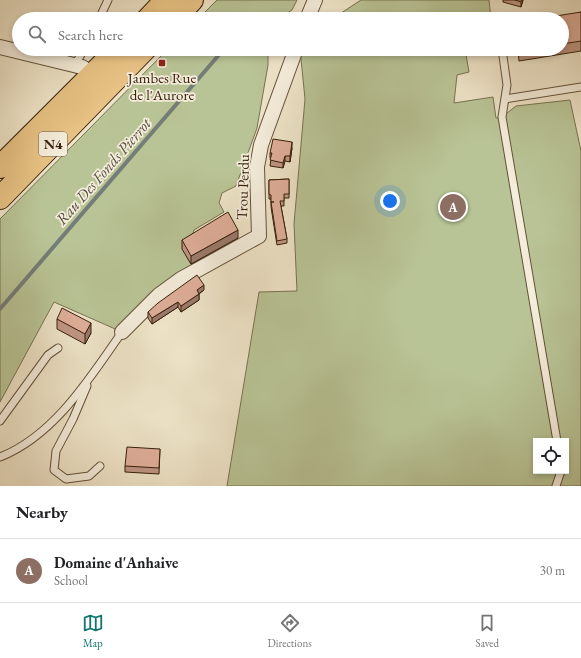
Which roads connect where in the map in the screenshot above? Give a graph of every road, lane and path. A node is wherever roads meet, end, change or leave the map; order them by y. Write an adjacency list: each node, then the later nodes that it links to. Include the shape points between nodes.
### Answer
1 (108, 0): 5 (lane)
2 (166, 0): 6 (main road)
3 (192, 0): 7 (main road)
4 (315, 0): 8 (street)
5 (102, 12)
6 (155, 12)
7 (181, 12)
8 (311, 12)
9 (0, 47): 10 (street)
10 (12, 51)
11 (29, 56): 17 (street)
12 (86, 56): 17 (lane)
13 (111, 56): 17 (main road, N4)
14 (131, 56): 17 (main road, N4)
15 (293, 56): 22 (street, Trou Perdu, via 261,145 257,167 259,236 182,279 159,295)
16 (503, 56): 19 (lane, via 507,85)
17 (92, 76): 20 (main road, N4); 21 (main road, N4)
18 (581, 87): 19 (lane)
19 (505, 99): 26 (lane, via 502,117)
20 (0, 166)
21 (0, 198)
22 (122, 332): 24 (lane)
23 (58, 348): 25 (lane, via 48,355)
24 (91, 377): 27 (lane, via 41,432); 28 (lane, via 56,451 54,470 66,479 89,476)
25 (0, 421)
26 (556, 438)
27 (0, 457)
28 (100, 466)
29 (560, 474): 30 (lane)
30 (556, 486)

